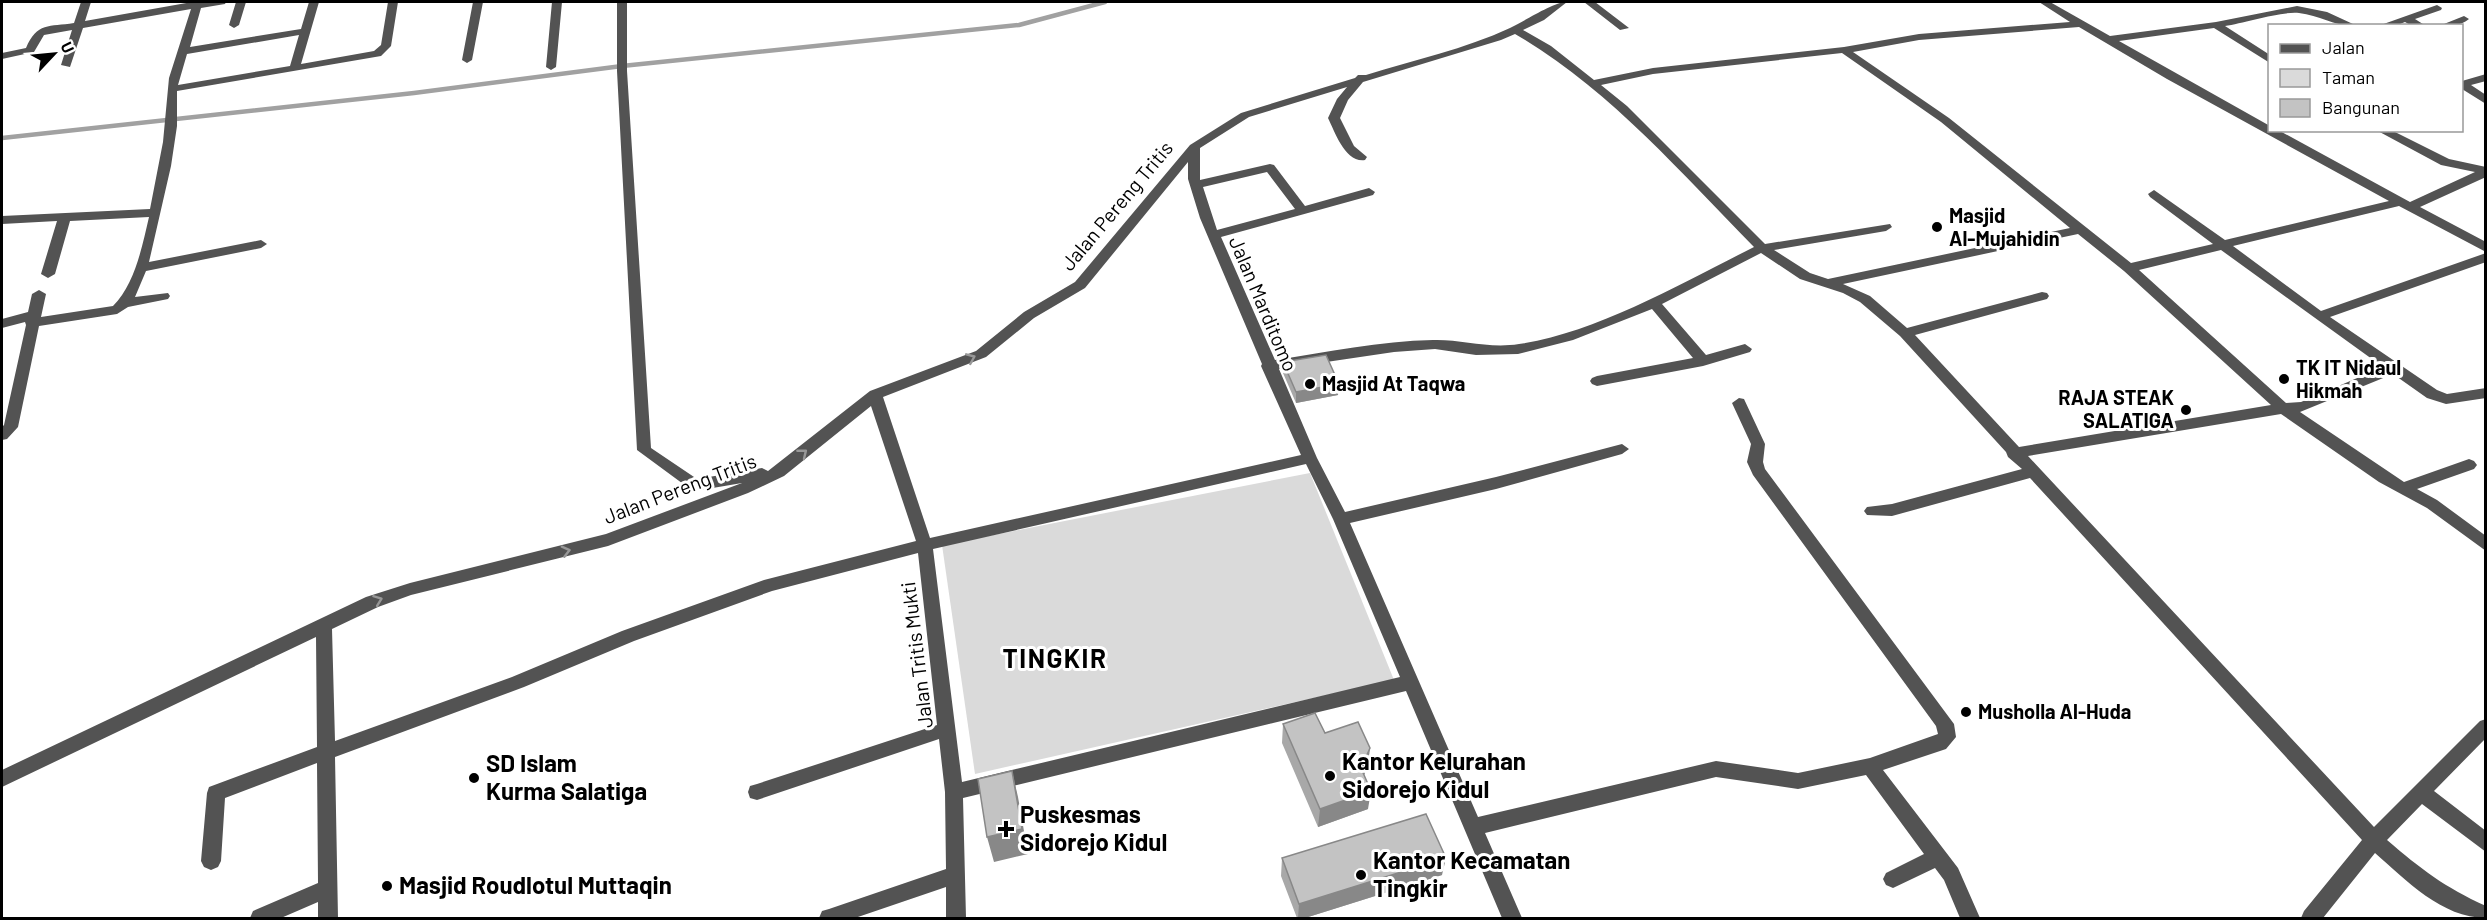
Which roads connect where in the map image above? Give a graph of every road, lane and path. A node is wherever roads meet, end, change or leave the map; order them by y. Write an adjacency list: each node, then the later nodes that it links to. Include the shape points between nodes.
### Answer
1 (86, 2): 25 (street)
2 (142, 2): 15 (street)
3 (221, 2): 13 (street)
4 (241, 2): 23 (street)
5 (314, 2): 28 (street)
6 (393, 2): 37 (street, via 386,46 377,54)
7 (478, 2): 34 (street)
8 (557, 2): 36 (street)
9 (622, 2): 94 (street, via 622,65 644,450 695,485)
10 (1562, 2): 27 (street)
11 (1589, 2): 26 (street)
12 (2044, 2): 18 (street)
13 (197, 4): 15 (street); 31 (street)
14 (2437, 8): 16 (street)
15 (141, 15): 25 (street)
16 (2406, 18): 20 (street); 21 (street)
17 (2464, 19): 22 (street)
18 (2079, 24): 29 (street); 30 (street, via 1919,37)
19 (2345, 24): 24 (street, via 2323,14 2297,9)
20 (2389, 24)
21 (2417, 24)
22 (2450, 24)
23 (234, 25)
24 (2216, 25): 29 (street); 33 (street)
25 (79, 26): 32 (street, via 39,33 30,50); 35 (street)
26 (1624, 28)
27 (1516, 30): 38 (street); 40 (street)
28 (305, 31): 31 (street); 37 (street)
29 (2106, 40): 45 (street)
30 (1844, 50): 40 (street, via 1700,65); 60 (street, via 1945,120)
31 (183, 51): 43 (street)
32 (2, 56)
33 (2268, 59)
34 (466, 60)
35 (66, 65)
36 (551, 67)
37 (294, 69): 43 (street)
38 (1362, 77): 48 (street, via 1245,115); 49 (street, via 1342,99 1334,118 1349,148)
39 (2486, 77): 41 (street)
40 (1594, 83): 64 (street)
41 (2463, 84)
42 (2463, 85): 44 (street)
43 (172, 89): 56 (street, via 164,184)
44 (2486, 101)
45 (2268, 129)
46 (2273, 132): 54 (street)
47 (2385, 132): 50 (street, via 2445,162)
48 (1194, 147): 51 (street, Jalan Marditomo); 86 (street, Jalan Pereng Tritis, one-way to 48, via 981,354 1029,315 1080,285)
49 (1361, 158)
50 (2486, 172): 54 (street)
51 (1196, 185): 55 (street, via 1270,168); 61 (street, Jalan Marditomo)
52 (1369, 192): 55 (street)
53 (2154, 194): 63 (street)
54 (2404, 204): 63 (street); 65 (street)
55 (1302, 210): 61 (street)
56 (156, 213): 57 (street); 67 (street)
57 (65, 217): 58 (street); 69 (street)
58 (2, 220)
59 (1886, 227): 64 (street)
60 (2080, 230): 68 (street); 70 (street)
61 (1213, 235): 82 (street, Jalan Marditomo)
62 (261, 244): 67 (street)
63 (2221, 245): 68 (street); 76 (street)
64 (1762, 248): 70 (street, via 1796,271); 75 (street)
65 (2486, 248)
66 (2486, 257): 76 (street)
67 (140, 268): 74 (street)
68 (2129, 268): 88 (street)
69 (48, 274)
70 (1828, 283): 79 (street, via 1865,299)
71 (39, 294): 77 (street)
72 (163, 296): 74 (street)
73 (2042, 296): 79 (street)
74 (127, 303): 77 (street, via 117,310)
75 (1654, 303): 81 (street); 82 (street, via 1568,337 1518,349 1476,350 1435,344)
76 (2319, 316): 83 (street)
77 (32, 319): 78 (street); 89 (street, via 11,427)
78 (2, 323)
79 (1905, 333): 91 (street)
80 (1745, 349): 81 (street)
81 (1703, 361): 84 (street)
82 (1268, 366): 92 (street, Jalan Marditomo)
83 (2393, 368): 85 (street, via 2438,398); 88 (street, via 2303,407)
84 (1597, 381)
85 (2486, 393)
86 (875, 395): 94 (street, Jalan Pereng Tritis, one-way to 86); 99 (street, Jalan Tritis Mukti)
87 (1739, 403): 106 (street, via 1759,446 1755,462 1758,471 1948,731 1940,743)
88 (2283, 408): 91 (street); 96 (street)
89 (2, 435)
90 (1622, 449): 98 (street)
91 (2013, 453): 95 (street)
92 (1310, 458): 98 (street, Jalan Marditomo); 99 (street)
93 (2469, 465): 96 (street)
94 (779, 472): 101 (street, Jalan Pereng Tritis, one-way to 94, via 410,589 608,540)
95 (2031, 472): 97 (street, via 1892,510); 112 (street)
96 (2403, 488): 100 (street, via 2432,504)
97 (1872, 511)
98 (1341, 519): 102 (street, Jalan Marditomo)
99 (925, 545): 103 (street, Jalan Tritis Mukti); 105 (street, via 770,585)
100 (2486, 545)
101 (324, 623): 105 (street); 107 (street, Jalan Pereng Tritis)
102 (1412, 682): 109 (street); 111 (street, Jalan Marditomo)
103 (946, 729): 108 (street); 109 (street, Jalan Tritis Mukti)
104 (2482, 736): 110 (street)
105 (326, 752): 115 (street, via 216,793); 118 (street)
106 (1870, 766): 111 (street, via 1798,782 1716,769); 114 (street)
107 (2, 779)
108 (758, 792)
109 (954, 792): 116 (street, Jalan Tritis Mukti)
110 (2422, 793): 112 (street); 113 (street)
111 (1474, 827): 124 (street, Jalan Marditomo)
112 (2374, 840): 119 (street, via 2443,896); 126 (street)
113 (2486, 843)
114 (1939, 856): 117 (street); 125 (street)
115 (211, 861)
116 (954, 875): 122 (street); 123 (street, Jalan Tritis Mukti)
117 (1893, 879)
118 (329, 888): 120 (street); 121 (street)
119 (2486, 916)
120 (260, 918)
121 (328, 918)
122 (829, 918)
123 (956, 918)
124 (1512, 918)
125 (1971, 918)
126 (2311, 918)

